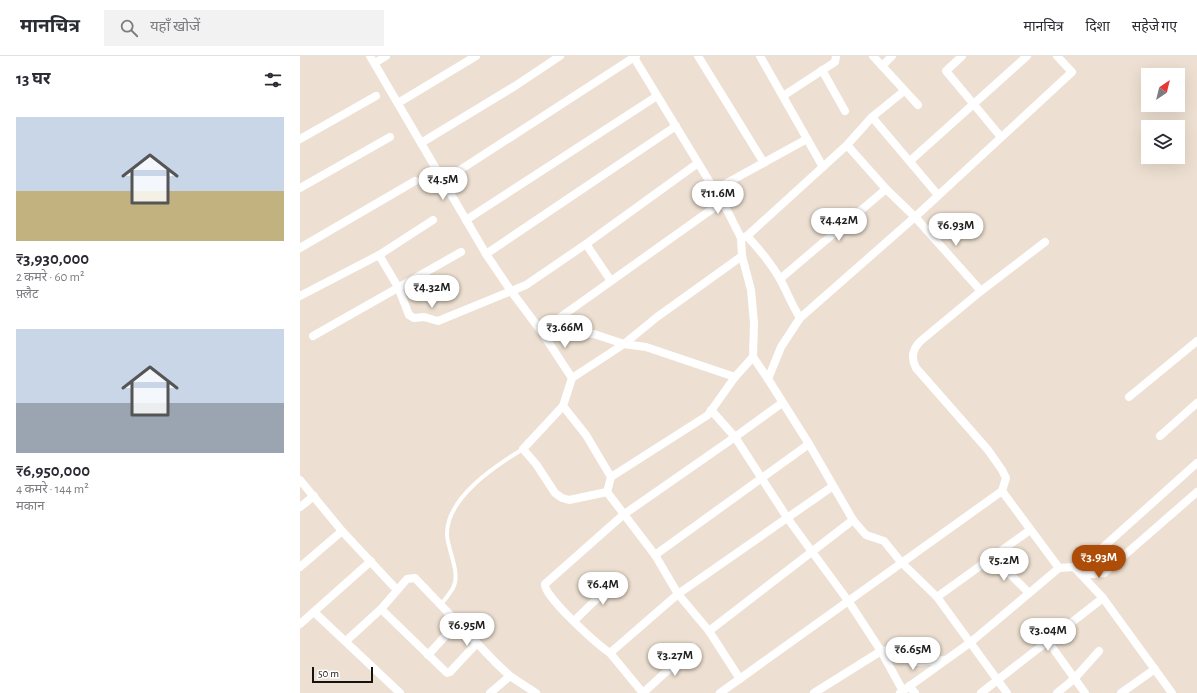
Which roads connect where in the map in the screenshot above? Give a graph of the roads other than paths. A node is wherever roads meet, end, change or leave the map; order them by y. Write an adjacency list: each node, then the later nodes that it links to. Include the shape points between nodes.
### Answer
1 (386, 56): 13 (street)
2 (476, 56): 20 (street)
3 (560, 56): 30 (street)
4 (634, 56): 18 (street); 36 (street)
5 (698, 56): 34 (street)
6 (760, 56): 19 (street)
7 (836, 56): 15 (street, via 835,62)
8 (873, 56): 14 (street)
9 (892, 56): 14 (street)
10 (962, 56): 21 (street, via 946,71)
11 (1027, 56): 21 (street)
12 (1057, 56): 27 (street, via 1072,72)
13 (372, 60): 20 (street)
14 (882, 66): 16 (street)
15 (822, 70): 19 (street); 23 (street)
16 (904, 91): 22 (street); 24 (street)
17 (376, 96): 29 (street)
18 (657, 96): 25 (street); 45 (street)
19 (783, 96): 28 (street)
20 (398, 103): 30 (street)
21 (974, 104): 27 (street); 32 (street)
22 (918, 105)
23 (846, 111)
24 (872, 117): 31 (street); 32 (street)
25 (676, 126): 33 (street); 51 (street)
26 (390, 137): 38 (street)
27 (1001, 137): 41 (street)
28 (807, 139): 34 (street); 35 (street)
29 (300, 140)
30 (421, 143): 36 (street)
31 (847, 144): 35 (street); 39 (street)
32 (910, 162): 41 (street)
33 (698, 163): 40 (street); 49 (street)
34 (764, 163): 40 (street)
35 (823, 167): 46 (street)
36 (443, 181): 45 (street)
37 (415, 182): 48 (street)
38 (300, 188)
39 (886, 189): 43 (street); 54 (street)
40 (714, 190): 42 (street)
41 (938, 195): 43 (street)
42 (722, 202): 46 (street); 55 (street)
43 (915, 217): 58 (street); 60 (street)
44 (433, 220): 52 (street)
45 (466, 220): 51 (street)
46 (744, 237): 53 (street); 54 (street, via 762,253)
47 (1045, 242): 58 (street)
48 (301, 244)
49 (586, 244): 55 (street); 57 (street, via 526,285)
50 (461, 252): 56 (street)
51 (486, 254): 57 (street)
52 (379, 255): 56 (street); 59 (street)
53 (742, 256): 64 (street); 65 (street, via 751,290 754,323)
54 (780, 278): 60 (street)
55 (611, 281): 61 (street)
56 (398, 287): 57 (street, via 410,315 414,318 438,321); 62 (street)
57 (511, 291): 61 (street)
58 (981, 291): 83 (street, via 918,343 912,362 988,450 1002,470 1006,478)
59 (300, 296)
60 (800, 318): 68 (street, via 781,347)
61 (541, 330): 64 (street, via 594,334); 67 (street)
62 (313, 336)
63 (1197, 341): 69 (street)
64 (624, 344): 66 (street, via 646,347); 67 (street)
65 (753, 357): 66 (street); 68 (street)
66 (735, 377): 73 (street)
67 (572, 378): 72 (street)
68 (768, 379): 70 (street)
69 (1129, 397)
70 (782, 403): 75 (street); 76 (street)
71 (1197, 403): 74 (street)
72 (562, 406): 77 (street); 79 (street, via 586,435)
73 (711, 410): 75 (street); 79 (street, via 699,421)
74 (1160, 436)
75 (735, 438): 80 (street); 88 (street)
76 (809, 444): 80 (street); 82 (street)
77 (523, 449): 84 (street, via 555,493 562,498 569,500); 108 (lane, via 469,490 457,504 450,518 447,535 455,576 454,587)
78 (1197, 463): 100 (street, via 1091,558)
79 (611, 477): 84 (street)
80 (761, 477): 89 (street); 94 (street)
81 (300, 480): 86 (street)
82 (833, 486): 89 (street); 90 (street)
83 (1002, 491): 91 (street); 97 (street)
84 (607, 492): 88 (street)
85 (1197, 492): 100 (street, via 1104,573)
86 (314, 496): 87 (street); 92 (street)
87 (300, 507)
88 (624, 515): 94 (street); 112 (street, via 545,584 546,590)
89 (788, 518): 93 (street); 104 (street)
90 (853, 520): 93 (street); 97 (street, via 866,535 884,541)
91 (1030, 530): 95 (street); 99 (street)
92 (342, 531): 96 (street); 98 (street)
93 (812, 551): 107 (street); 114 (street)
94 (655, 555): 104 (street)
95 (993, 557): 103 (street); 105 (street)
96 (371, 561): 102 (street); 110 (street)
97 (901, 562): 105 (street); 107 (street)
98 (300, 567)
99 (1059, 568): 100 (street, via 1074,567); 103 (street)
100 (1082, 575): 106 (street)
101 (618, 578): 112 (street)
102 (397, 590): 108 (street, via 407,579 415,578); 109 (street)
103 (1029, 593): 117 (street)
104 (678, 594): 114 (street); 122 (street)
105 (937, 597): 117 (street)
106 (1103, 598): 115 (street); 125 (street)
107 (848, 602): 120 (street); 127 (street)
108 (440, 606): 113 (street)
109 (381, 609): 116 (street); 123 (street)
110 (314, 612): 111 (street); 116 (street)
111 (302, 619)
112 (574, 621): 122 (street)
113 (457, 623): 118 (street); 123 (street)
114 (709, 631): 127 (street)
115 (1047, 640): 128 (street); 129 (street)
116 (346, 641): 131 (street)
117 (971, 642): 124 (street); 128 (street)
118 (477, 643): 123 (street, via 450,672 444,671); 126 (street)
119 (693, 647): 134 (street)
120 (880, 651): 124 (street, via 895,649 918,662); 130 (street); 136 (street)
121 (1099, 651): 129 (street)
122 (610, 653): 134 (street)
123 (428, 655)
124 (946, 660): 130 (street)
125 (1155, 669): 142 (street); 143 (street)
126 (510, 676): 132 (street); 133 (street)
127 (740, 679): 135 (street)
128 (998, 679): 138 (street); 139 (street)
129 (1074, 679): 140 (street); 141 (street)
130 (904, 690): 137 (street)
131 (400, 693)
132 (490, 693)
133 (536, 693)
134 (643, 693)
135 (720, 693)
136 (814, 693)
137 (915, 693)
138 (981, 693)
139 (1007, 693)
140 (1057, 693)
141 (1085, 693)
142 (1121, 693)
143 (1172, 693)

